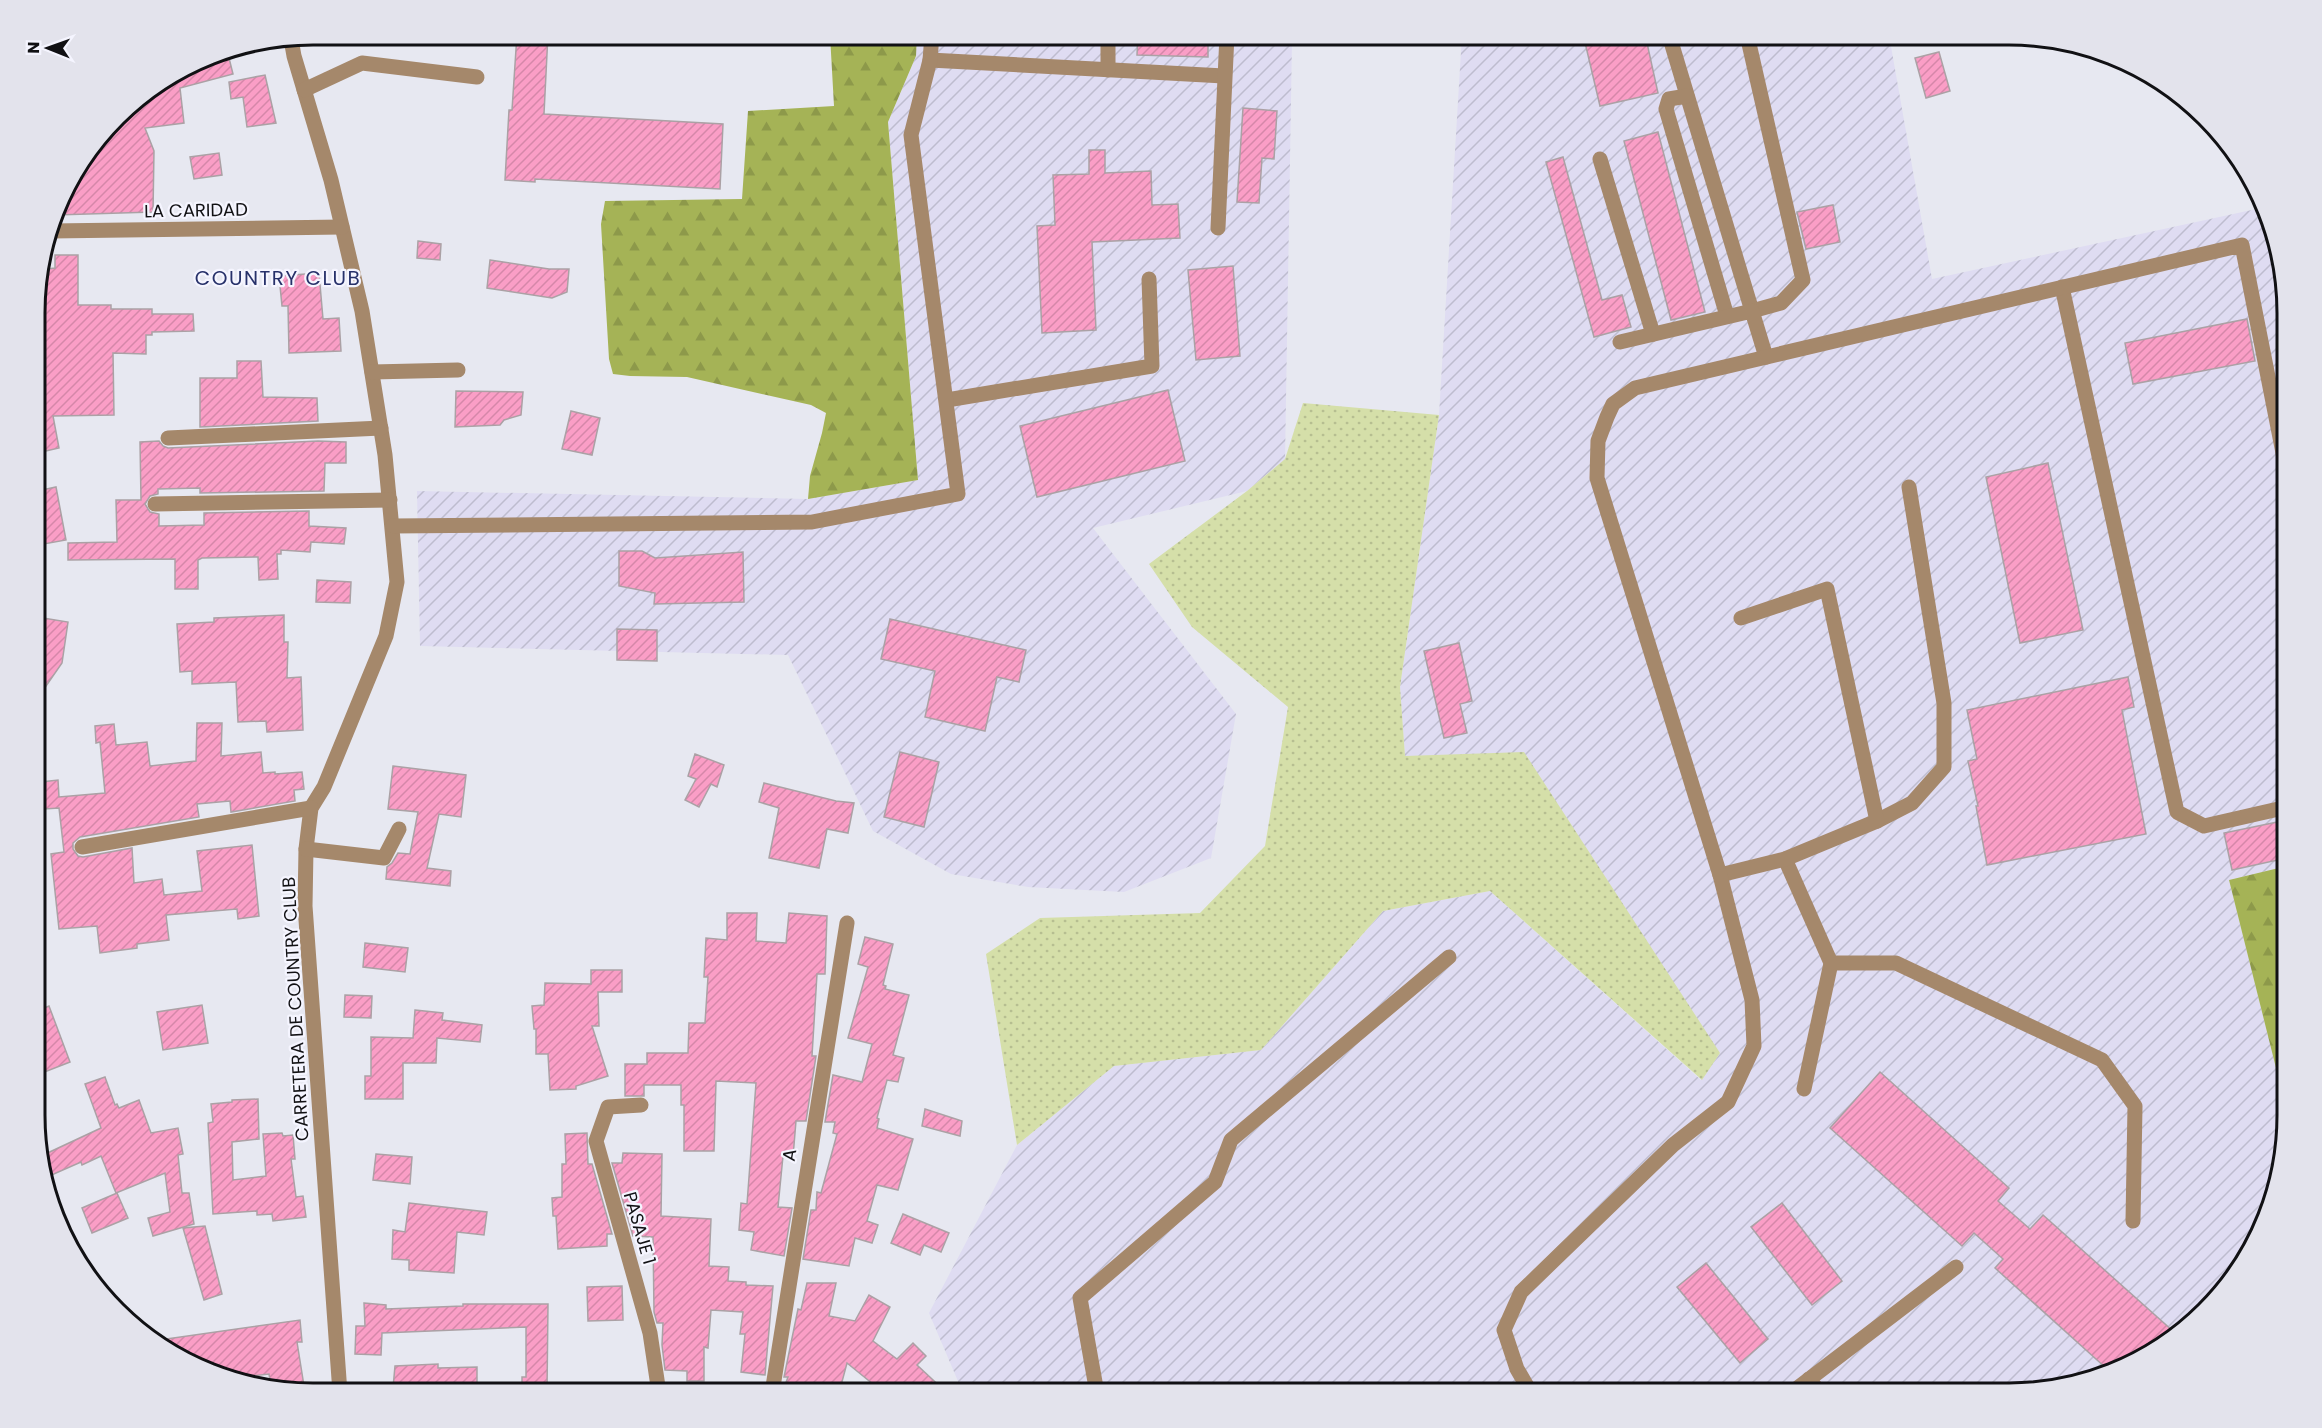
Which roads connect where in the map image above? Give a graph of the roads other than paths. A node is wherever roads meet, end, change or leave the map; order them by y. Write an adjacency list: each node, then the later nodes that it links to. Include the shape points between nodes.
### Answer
1 (931, 45): 7 (street)
2 (1108, 45): 8 (street)
3 (1226, 45): 9 (street)
4 (1672, 45): 12 (street)
5 (1750, 45): 19 (street, via 1803,280 1781,303)
6 (292, 46): 11 (street, CARRETERA DE COUNTRY CLUB)
7 (930, 60): 8 (street); 26 (street, via 911,135)
8 (1108, 70): 9 (street)
9 (1224, 76): 15 (street)
10 (477, 77): 11 (street, via 362,63)
11 (304, 90): 14 (street, CARRETERA DE COUNTRY CLUB)
12 (1687, 96): 19 (street); 20 (street, via 1669,99 1666,109)
13 (1600, 159): 21 (street)
14 (342, 227): 16 (street, LA CARIDAD); 25 (street, CARRETERA DE COUNTRY CLUB)
15 (1218, 228)
16 (58, 231)
17 (1149, 279): 26 (street, via 1152,366)
18 (2062, 287): 23 (street); 27 (street, via 2242,245); 36 (street, via 2177,812 2204,826)
19 (1752, 310): 20 (street); 23 (street)
20 (1727, 316): 21 (street)
21 (1653, 334): 22 (street)
22 (1620, 342)
23 (1766, 357): 42 (street, via 1635,388 1613,404 1598,441 1598,478)
24 (458, 370): 25 (street)
25 (372, 372): 28 (street, CARRETERA DE COUNTRY CLUB)
26 (947, 400): 33 (street, via 958,494 812,522)
27 (2277, 422)
28 (381, 428): 29 (street); 31 (street, CARRETERA DE COUNTRY CLUB)
29 (168, 438)
30 (1910, 486): 37 (street, via 1944,703 1944,767 1912,803)
31 (390, 500): 32 (street); 33 (street, CARRETERA DE COUNTRY CLUB)
32 (155, 504)
33 (393, 526): 35 (street, CARRETERA DE COUNTRY CLUB, via 397,582 386,636 324,787)
34 (1741, 618): 37 (street, via 1827,589)
35 (311, 808): 39 (street); 40 (street, CARRETERA DE COUNTRY CLUB)
36 (2277, 809)
37 (1877, 820): 41 (street)
38 (399, 829): 40 (street, via 384,858)
39 (82, 847)
40 (306, 849): 51 (street, CARRETERA DE COUNTRY CLUB, via 305,906)
41 (1785, 859): 42 (street); 45 (street)
42 (1720, 875): 55 (street, via 1752,1000 1754,1046 1728,1102 1673,1145 1521,1292 1504,1330)
43 (847, 923): 53 (street, A)
44 (1449, 957): 54 (street, via 1231,1140 1215,1182 1080,1298)
45 (1831, 963): 46 (street); 48 (street, via 1896,963 2102,1060 2135,1106)
46 (1804, 1089)
47 (641, 1105): 52 (street, PASAJE 1, via 608,1107 596,1142 650,1333)
48 (2133, 1221)
49 (1956, 1267): 50 (street)
50 (1809, 1379): 56 (street); 57 (street)
51 (339, 1383)
52 (658, 1383)
53 (774, 1383)
54 (1095, 1383)
55 (1525, 1383)
56 (1804, 1383)
57 (1812, 1383)

